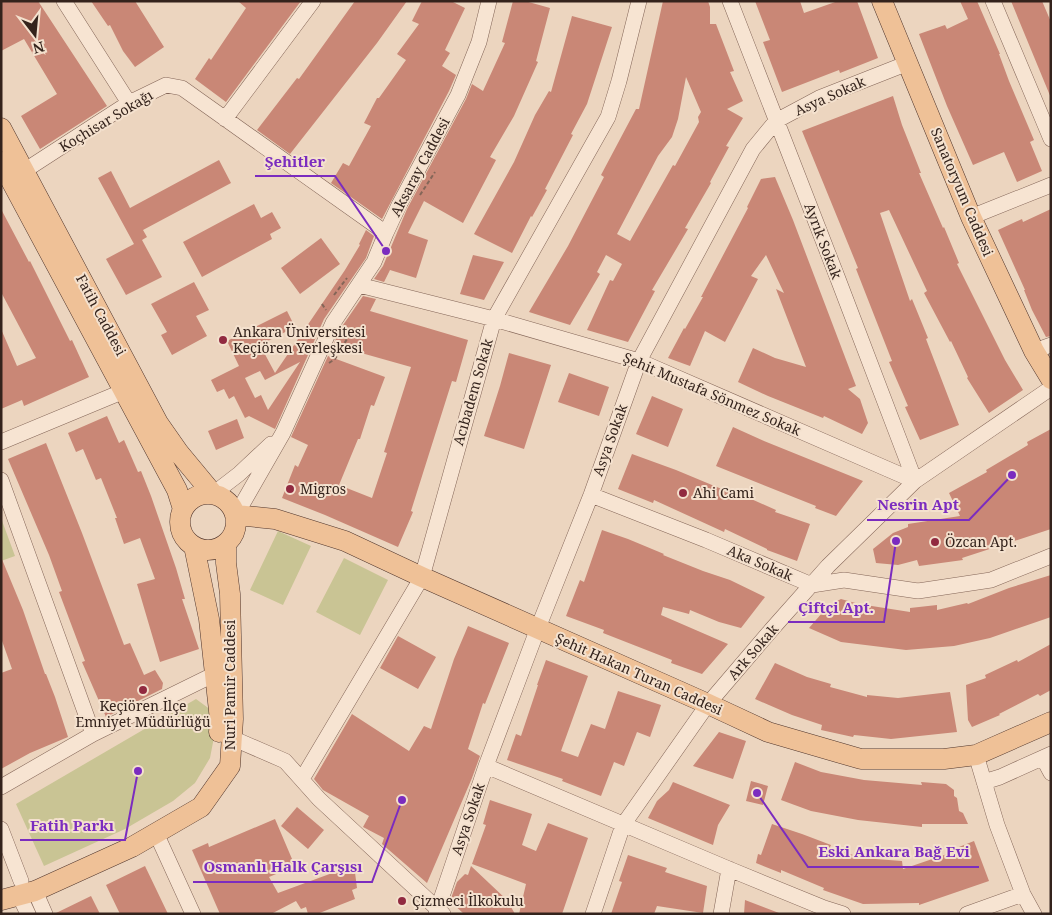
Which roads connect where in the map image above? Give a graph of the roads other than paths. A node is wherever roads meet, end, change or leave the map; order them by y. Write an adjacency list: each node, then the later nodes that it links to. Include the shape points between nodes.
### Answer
1 (64, 1): 9 (street)
2 (313, 1): 10 (street)
3 (489, 1): 18 (street, Aksaray Caddesi, via 458,95)
4 (638, 1): 20 (street, Acıbadem Sokak, via 608,117)
5 (730, 1): 11 (street, Ayrık Sokak)
6 (882, 1): 8 (main road, Sanatoryum Caddesi)
7 (993, 1): 13 (street)
8 (908, 63): 11 (street, Asya Sokak, via 819,98); 17 (main road, Sanatoryum Caddesi)
9 (129, 103): 10 (street, Koçhisar Sokağı, via 166,85 182,88); 15 (street, Koçhisar Sokağı)
10 (225, 119): 18 (street, Koçhisar Sokağı)
11 (776, 121): 22 (street, Asya Sokak, via 753,149); 29 (street, Ayrık Sokak)
12 (1, 128): 15 (main road, Fatih Caddesi)
13 (1051, 139)
14 (1, 162): 25 (main road, Fatih Caddesi)
15 (24, 171): 30 (main road, Fatih Caddesi, via 158,423)
16 (1051, 185): 17 (street)
17 (971, 217): 21 (main road, Sanatoryum Caddesi)
18 (386, 233): 19 (street, Aksaray Caddesi, via 374,262)
19 (354, 279): 20 (street, Şehit Mustafa Sönmez Sokak); 26 (street, Aksaray Caddesi)
20 (494, 319): 22 (street, Şehit Mustafa Sönmez Sokak); 37 (street, Acıbadem Sokak)
21 (1043, 348): 23 (main road, Sanatoryum Caddesi)
22 (639, 361): 29 (street, Şehit Mustafa Sönmez Sokak); 31 (street, Asya Sokak)
23 (1051, 379)
24 (1051, 388): 29 (street, Ark Sokak)
25 (124, 391): 27 (street); 32 (main road, Fatih Caddesi, via 177,490)
26 (282, 433): 30 (street, via 240,474); 33 (street, Aksaray Caddesi)
27 (1, 442)
28 (1, 480): 43 (street)
29 (915, 481): 38 (street, Ark Sokak)
30 (212, 494): 32 (main road, via 195,497); 33 (main road, via 227,501)
31 (591, 495): 38 (street, Aka Sokak); 39 (street, Asya Sokak)
32 (183, 509): 35 (main road, via 180,526 187,541)
33 (236, 515): 34 (main road, via 235,530); 37 (main road, Şehit Hakan Turan Caddesi, via 275,520 345,541)
34 (226, 544): 35 (main road, via 210,550); 44 (main road, Nuri Pamir Caddesi)
35 (194, 546): 40 (main road, Nuri Pamir Caddesi, via 209,619)
36 (1051, 556): 38 (street, via 991,580 918,591 844,580)
37 (422, 577): 39 (main road, Şehit Hakan Turan Caddesi); 49 (street, Acıbadem Sokak)
38 (812, 585): 41 (street, Ark Sokak)
39 (538, 628): 41 (main road, Şehit Hakan Turan Caddesi); 47 (street, Asya Sokak)
40 (215, 674): 43 (street); 56 (main road, Nuri Pamir Caddesi, via 220,720 217,761 192,798)
41 (708, 704): 45 (main road, Şehit Hakan Turan Caddesi, via 768,732 861,759 944,760); 52 (street, Ark Sokak)
42 (1051, 722): 45 (main road, Şehit Hakan Turan Caddesi)
43 (93, 734): 51 (street)
44 (232, 738): 49 (street, via 285,761); 54 (main road, Nuri Pamir Caddesi, via 230,766 201,807)
45 (976, 755): 50 (street)
46 (1047, 756): 48 (street); 50 (street)
47 (486, 766): 52 (street); 58 (street, Asya Sokak)
48 (1051, 773)
49 (302, 779): 58 (street, via 319,799)
50 (984, 782): 57 (street)
51 (1, 787)
52 (623, 825): 55 (street); 62 (street, Ark Sokak)
53 (1, 829): 56 (street)
54 (156, 833): 56 (main road, Nuri Pamir Caddesi, via 132,847); 61 (street)
55 (729, 869): 63 (street); 64 (street)
56 (15, 890): 59 (street); 60 (street)
57 (1024, 894): 65 (street); 66 (street)
58 (439, 912)
59 (28, 914)
60 (45, 914)
61 (193, 914)
62 (593, 914)
63 (721, 914)
64 (843, 914)
65 (967, 914)
66 (1034, 914)

